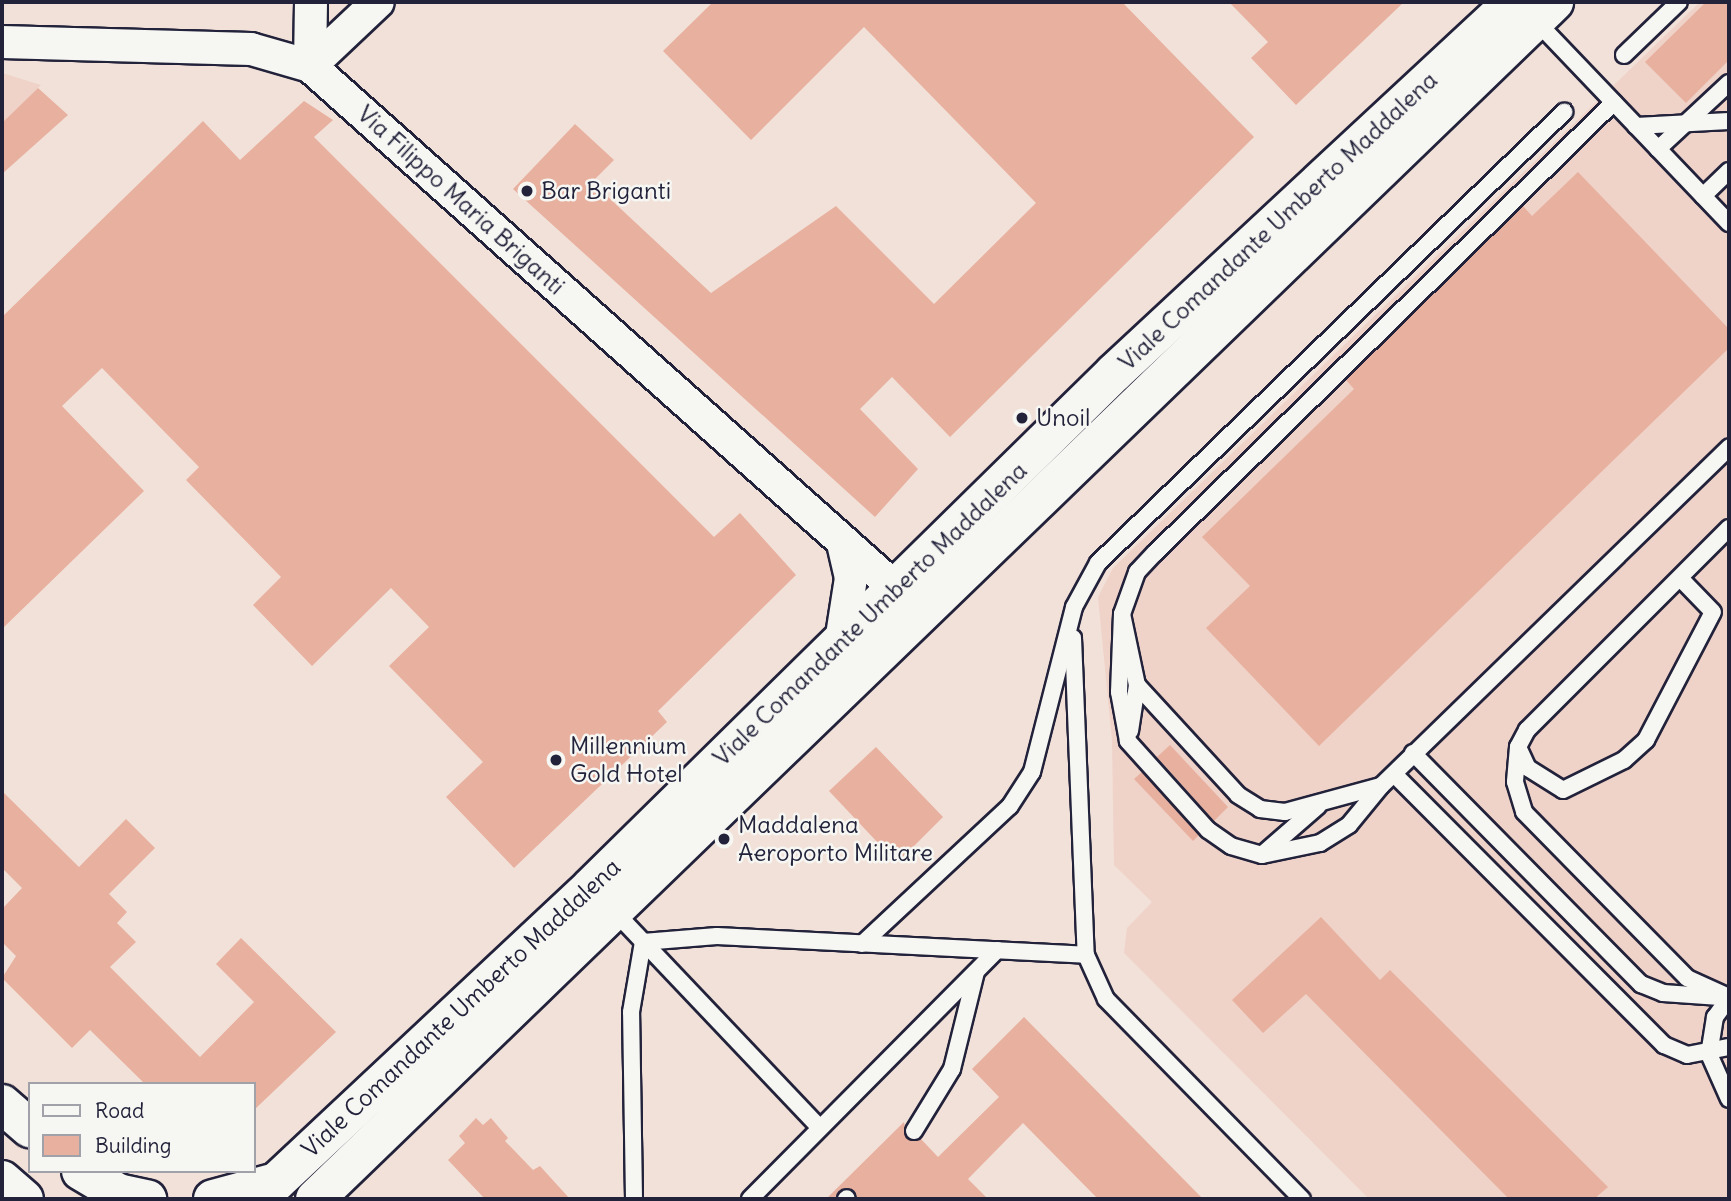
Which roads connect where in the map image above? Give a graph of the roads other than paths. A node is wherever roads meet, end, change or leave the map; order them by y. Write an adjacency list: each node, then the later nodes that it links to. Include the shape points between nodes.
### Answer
1 (311, 2): 7 (street)
2 (378, 2): 7 (street)
3 (1679, 2): 6 (lane)
4 (1534, 8): 9 (lane); 22 (main road, Viale Comandante Umberto Maddalena, via 1114,373)
5 (2, 42): 7 (street, Via Filippo Maria Briganti, via 251,49)
6 (1624, 55)
7 (310, 66): 20 (street, Via Filippo Maria Briganti)
8 (1729, 83): 12 (lane)
9 (1614, 102): 13 (lane); 24 (lane, via 1155,553 1132,583)
10 (1564, 112): 25 (lane, via 1107,554 1084,584)
11 (1729, 121): 12 (lane)
12 (1685, 124): 13 (lane); 14 (lane)
13 (1636, 126): 14 (lane)
14 (1658, 149): 16 (lane)
15 (1729, 171): 16 (lane)
16 (1703, 196): 17 (lane)
17 (1729, 223)
18 (1729, 447): 30 (lane)
19 (1729, 528): 21 (lane)
20 (843, 542): 22 (street, Via Filippo Maria Briganti); 26 (street, via 851,578)
21 (1680, 578): 23 (lane); 29 (lane, via 1527,730)
22 (908, 601): 26 (main road, Viale Comandante Umberto Maddalena); 35 (main road, Viale Comandante Umberto Maddalena)
23 (1721, 610): 29 (lane, via 1646,740 1624,760 1563,790 1528,768)
24 (1122, 614): 27 (lane); 28 (lane, via 1119,692)
25 (1071, 622): 37 (lane, via 1032,772 1010,806); 39 (lane)
26 (841, 642): 35 (main road, Viale Comandante Umberto Maddalena)
27 (1137, 685): 28 (lane); 33 (lane, via 1238,795 1260,809 1285,812)
28 (1128, 741): 34 (lane, via 1208,830 1231,846)
29 (1517, 747): 41 (lane, via 1515,782 1524,812 1687,978)
30 (1413, 752): 31 (lane); 41 (lane, via 1641,984 1686,997)
31 (1394, 774): 32 (lane); 43 (lane, via 1648,1032 1688,1055)
32 (1381, 786): 33 (lane); 34 (lane, via 1349,825 1320,843)
33 (1318, 806): 34 (lane)
34 (1262, 855)
35 (603, 900): 36 (lane); 51 (main road, Viale Comandante Umberto Maddalena); 55 (main road, Viale Comandante Umberto Maddalena)
36 (643, 943): 37 (lane, via 717,936); 47 (lane); 56 (lane, via 631,1012)
37 (862, 944): 38 (lane)
38 (997, 950): 39 (lane); 40 (lane)
39 (1086, 955): 58 (lane, via 1106,999)
40 (976, 970): 47 (lane); 48 (lane, via 952,1069)
41 (1729, 997): 43 (lane, via 1715,1017)
42 (1729, 1047): 43 (lane)
43 (1709, 1054): 44 (lane)
44 (1729, 1099)
45 (2, 1104): 46 (main road)
46 (28, 1126)
47 (819, 1128): 57 (lane)
48 (914, 1131)
49 (84, 1173): 53 (main road, via 118,1193)
50 (2, 1180): 52 (main road)
51 (267, 1191): 54 (main road)
52 (24, 1199)
53 (147, 1199)
54 (213, 1199)
55 (315, 1199)
56 (634, 1199)
57 (750, 1199)
58 (1302, 1199)

